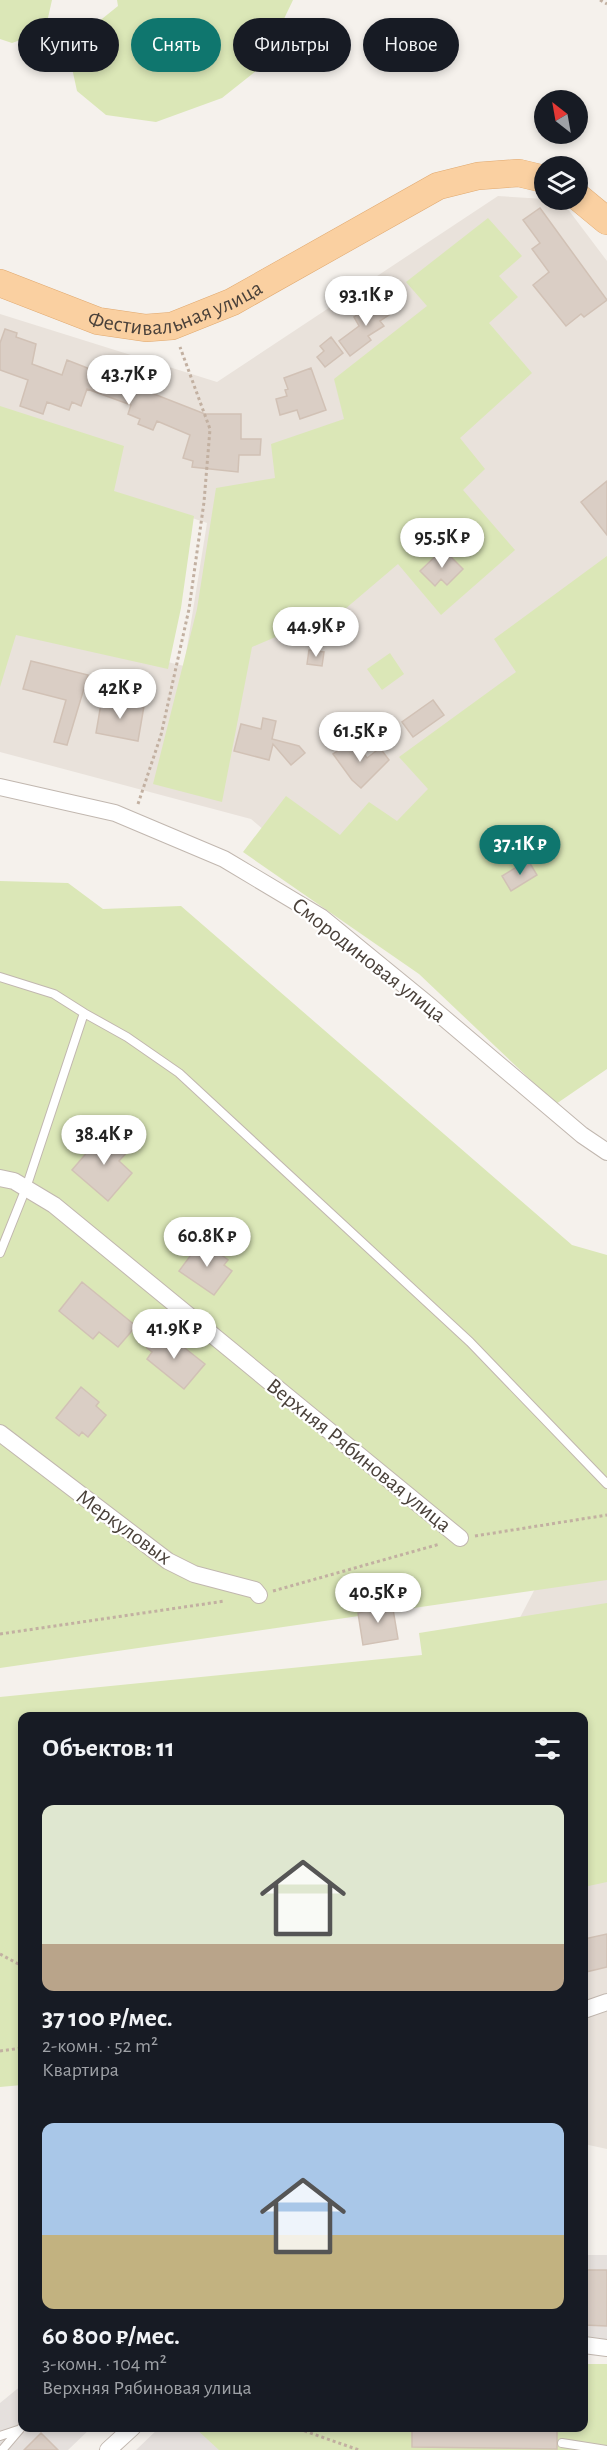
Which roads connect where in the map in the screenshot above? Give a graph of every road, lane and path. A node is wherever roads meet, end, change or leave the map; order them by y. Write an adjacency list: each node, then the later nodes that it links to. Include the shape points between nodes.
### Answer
1 (600, 0): 2 (path)
2 (607, 4)
3 (534, 177): 7 (main road, Фестивальная улица, via 519,173 488,175 438,186 232,302)
4 (588, 205): 5 (main road)
5 (607, 221)
6 (0, 283): 7 (main road, Фестивальная улица, via 98,321 146,328)
7 (172, 326): 9 (path, via 210,429 189,609 161,735)
8 (0, 787): 9 (street, Смородиновая улица)
9 (132, 820): 12 (street, Смородиновая улица, via 224,859 321,917)
10 (0, 977): 11 (lane, via 54,994)
11 (84, 1013): 14 (lane); 17 (lane, via 127,1036 187,1080 470,1342)
12 (607, 1152)
13 (0, 1178): 14 (street, Верхняя Рябиновая улица)
14 (26, 1188): 15 (lane); 19 (street, Верхняя Рябиновая улица, via 54,1205)
15 (0, 1253)
16 (0, 1433): 20 (street, Меркуловых, via 168,1561 208,1579 255,1590)
17 (607, 1484)
18 (607, 1515): 19 (path)
19 (460, 1538): 20 (path)
20 (259, 1595): 21 (path)
21 (0, 1634)
22 (0, 1954): 23 (path)
23 (18, 1964)
24 (607, 2002): 25 (street)
25 (588, 2009)
26 (18, 2049): 27 (path)
27 (0, 2051)
28 (588, 2346): 29 (street)
29 (607, 2348)
30 (18, 2429): 34 (lane)
31 (18, 2432): 36 (lane)
32 (128, 2432): 37 (street)
33 (307, 2432): 38 (path)
34 (0, 2436)
35 (562, 2442): 39 (lane)
36 (2, 2450)
37 (108, 2450)
38 (359, 2450)
39 (607, 2450)

